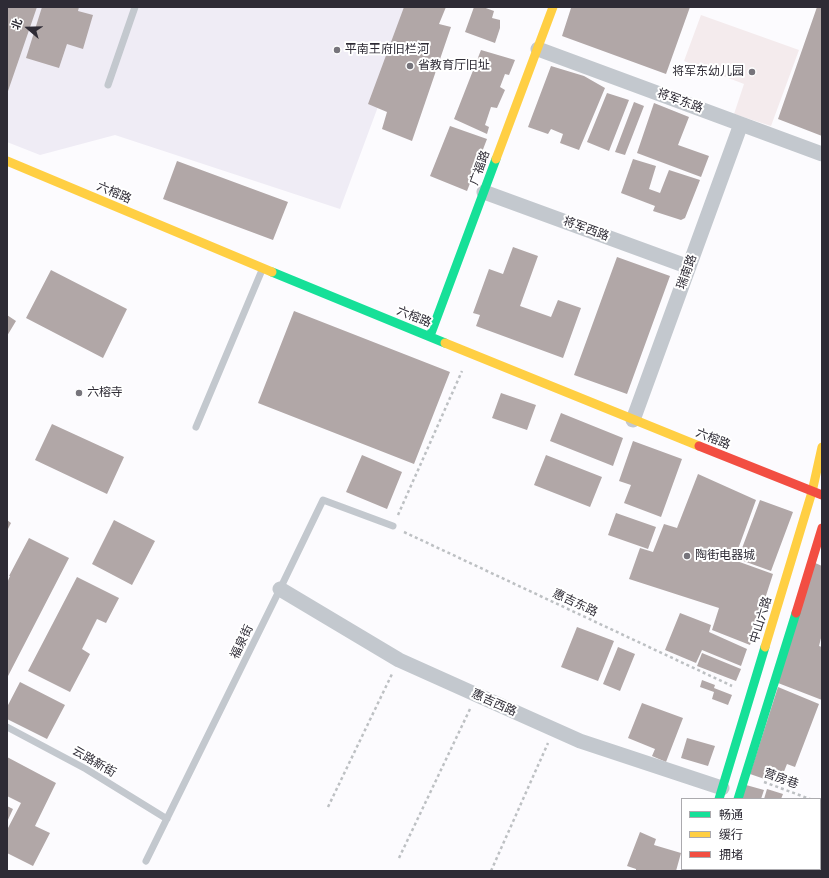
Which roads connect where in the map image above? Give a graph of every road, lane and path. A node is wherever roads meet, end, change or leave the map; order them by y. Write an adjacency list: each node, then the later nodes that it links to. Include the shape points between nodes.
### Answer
1 (135, 7): 4 (lane)
2 (553, 7): 3 (street, 广福路)
3 (538, 49): 5 (street, 将军东路); 8 (street, 广福路)
4 (108, 85)
5 (741, 124): 6 (street, 将军东路); 9 (street, 瑞南路)
6 (822, 154)
7 (7, 161): 10 (street, 六榕路)
8 (484, 192): 9 (street, 将军西路); 11 (street, 广福路)
9 (689, 267): 13 (street, 瑞南路)
10 (263, 268): 11 (street, 六榕路); 14 (lane)
11 (430, 336): 12 (street, 六榕路)
12 (470, 353): 13 (street, 六榕路); 18 (path)
13 (633, 420): 16 (street, 六榕路)
14 (196, 427)
15 (822, 448): 16 (street, 中山六路)
16 (812, 492): 17 (street, 六榕路); 22 (street, 中山六路)
17 (822, 495)
18 (393, 526): 20 (lane, 福泉街, via 323,500); 22 (path, 惠吉东路, via 727,685)
19 (822, 528): 26 (street)
20 (280, 589): 21 (street, 惠吉西路); 31 (lane, 福泉街)
21 (398, 660): 23 (street, 惠吉西路); 30 (path)
22 (751, 694): 27 (street, 中山六路)
23 (476, 695): 25 (street, 惠吉西路); 32 (path)
24 (7, 727): 31 (lane, 云路新街, via 86,769)
25 (554, 729): 27 (street, 惠吉西路); 34 (path)
26 (745, 775): 28 (street); 29 (path, 营房巷)
27 (720, 793)
28 (738, 798)
29 (807, 798)
30 (328, 807)
31 (167, 819): 33 (lane, 福泉街)
32 (399, 858)
33 (146, 862)
34 (492, 871)

